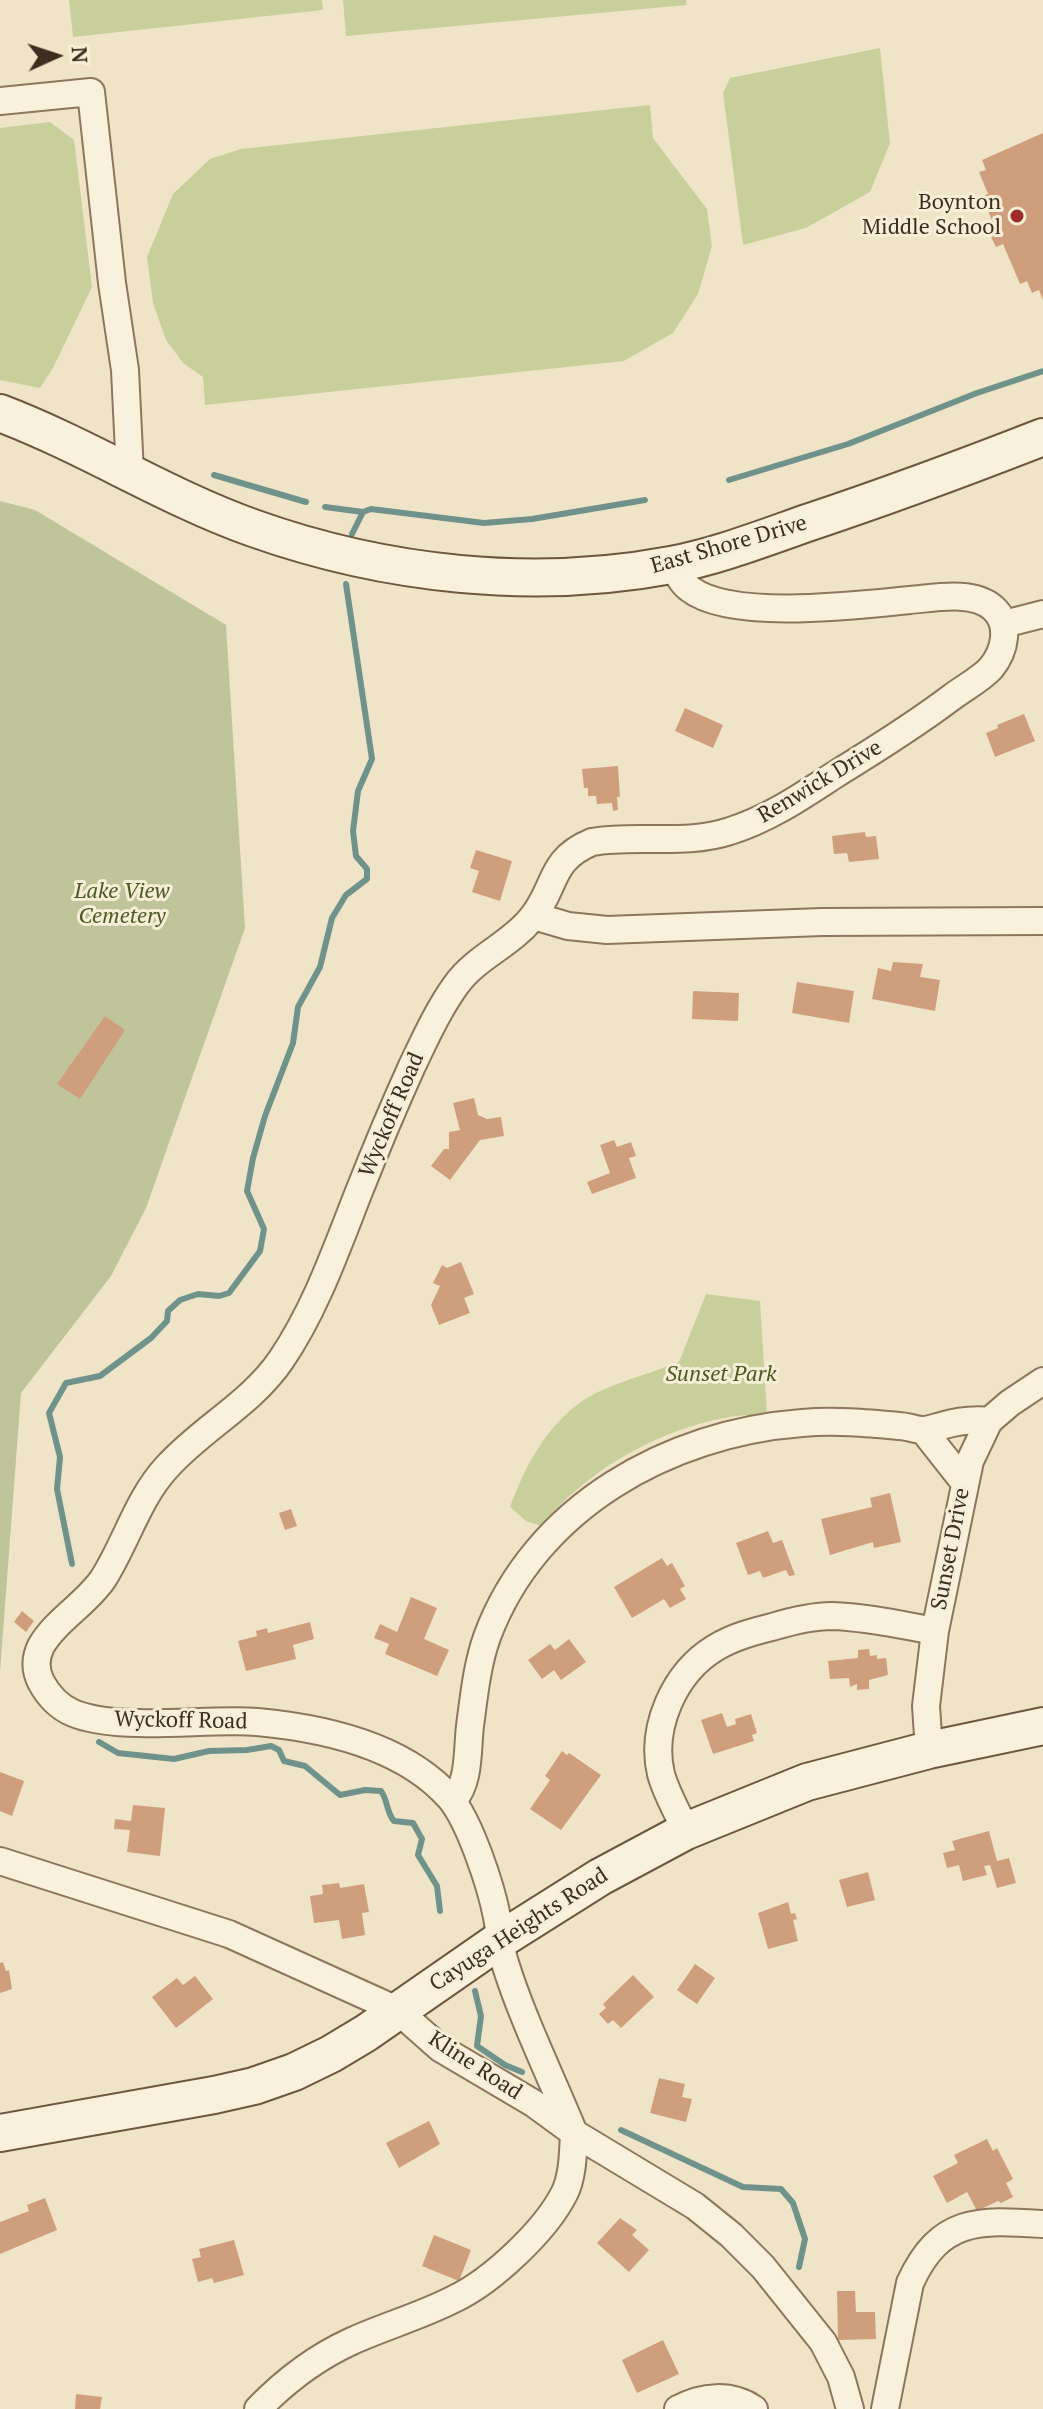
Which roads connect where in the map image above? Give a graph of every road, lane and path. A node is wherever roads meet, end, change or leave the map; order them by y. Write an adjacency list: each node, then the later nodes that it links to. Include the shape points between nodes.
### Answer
1 (0, 101): 4 (street, via 91,92 125,370)
2 (0, 413): 4 (street, East Shore Drive)
3 (1043, 437): 5 (street, East Shore Drive, via 866,503)
4 (130, 473): 5 (street, East Shore Drive, via 253,528 335,553 412,568 563,577)
5 (674, 565): 7 (street, via 681,581 715,601 801,608 965,598 994,609)
6 (1043, 614): 7 (street)
7 (1004, 624): 8 (street, Renwick Drive, via 1000,654 990,669 919,722 768,817 700,838 605,840 578,848 556,869)
8 (534, 916): 9 (street, via 607,930); 17 (street, Wyckoff Road, via 475,963 432,1024 316,1297 283,1357 250,1396 161,1472 103,1579 52,1631 37,1657 38,1674 50,1695 70,1712 116,1721 223,1721 306,1729 390,1756)
9 (1043, 921)
10 (1043, 1381): 11 (street, Sunset Drive)
11 (989, 1421): 12 (street); 13 (street, Sunset Drive)
12 (923, 1430): 13 (street); 17 (street, via 830,1422 735,1433 647,1464 593,1498 545,1540 498,1610 478,1671 464,1782)
13 (964, 1482): 14 (street, Sunset Drive)
14 (935, 1631): 16 (street, Sunset Drive, via 926,1706); 18 (street, via 874,1620 811,1617 733,1638 712,1649 694,1665 666,1707 658,1741 662,1775)
15 (1043, 1726): 16 (street, Cayuga Heights Road)
16 (929, 1750): 18 (street, Cayuga Heights Road, via 807,1782)
17 (453, 1801): 20 (street, Wyckoff Road, via 470,1833 497,1913)
18 (686, 1831): 20 (street, Cayuga Heights Road)
19 (0, 1861): 21 (street, Kline Road, via 229,1934)
20 (500, 1940): 21 (street, Cayuga Heights Road); 23 (street, Wyckoff Road, via 506,1968)
21 (397, 2010): 22 (street, Cayuga Heights Road, via 331,2054 254,2086); 23 (street, Kline Road, via 440,2048)
22 (0, 2133)
23 (574, 2133): 25 (street, Wyckoff Road, via 564,2194 511,2258 459,2297 321,2358); 28 (street, Kline Road, via 695,2206 763,2267 823,2342)
24 (1043, 2224): 29 (street, via 978,2223 944,2237 929,2250 910,2283)
25 (258, 2409)
26 (678, 2409): 27 (street, via 721,2398)
27 (754, 2409)
28 (850, 2409)
29 (885, 2409)

